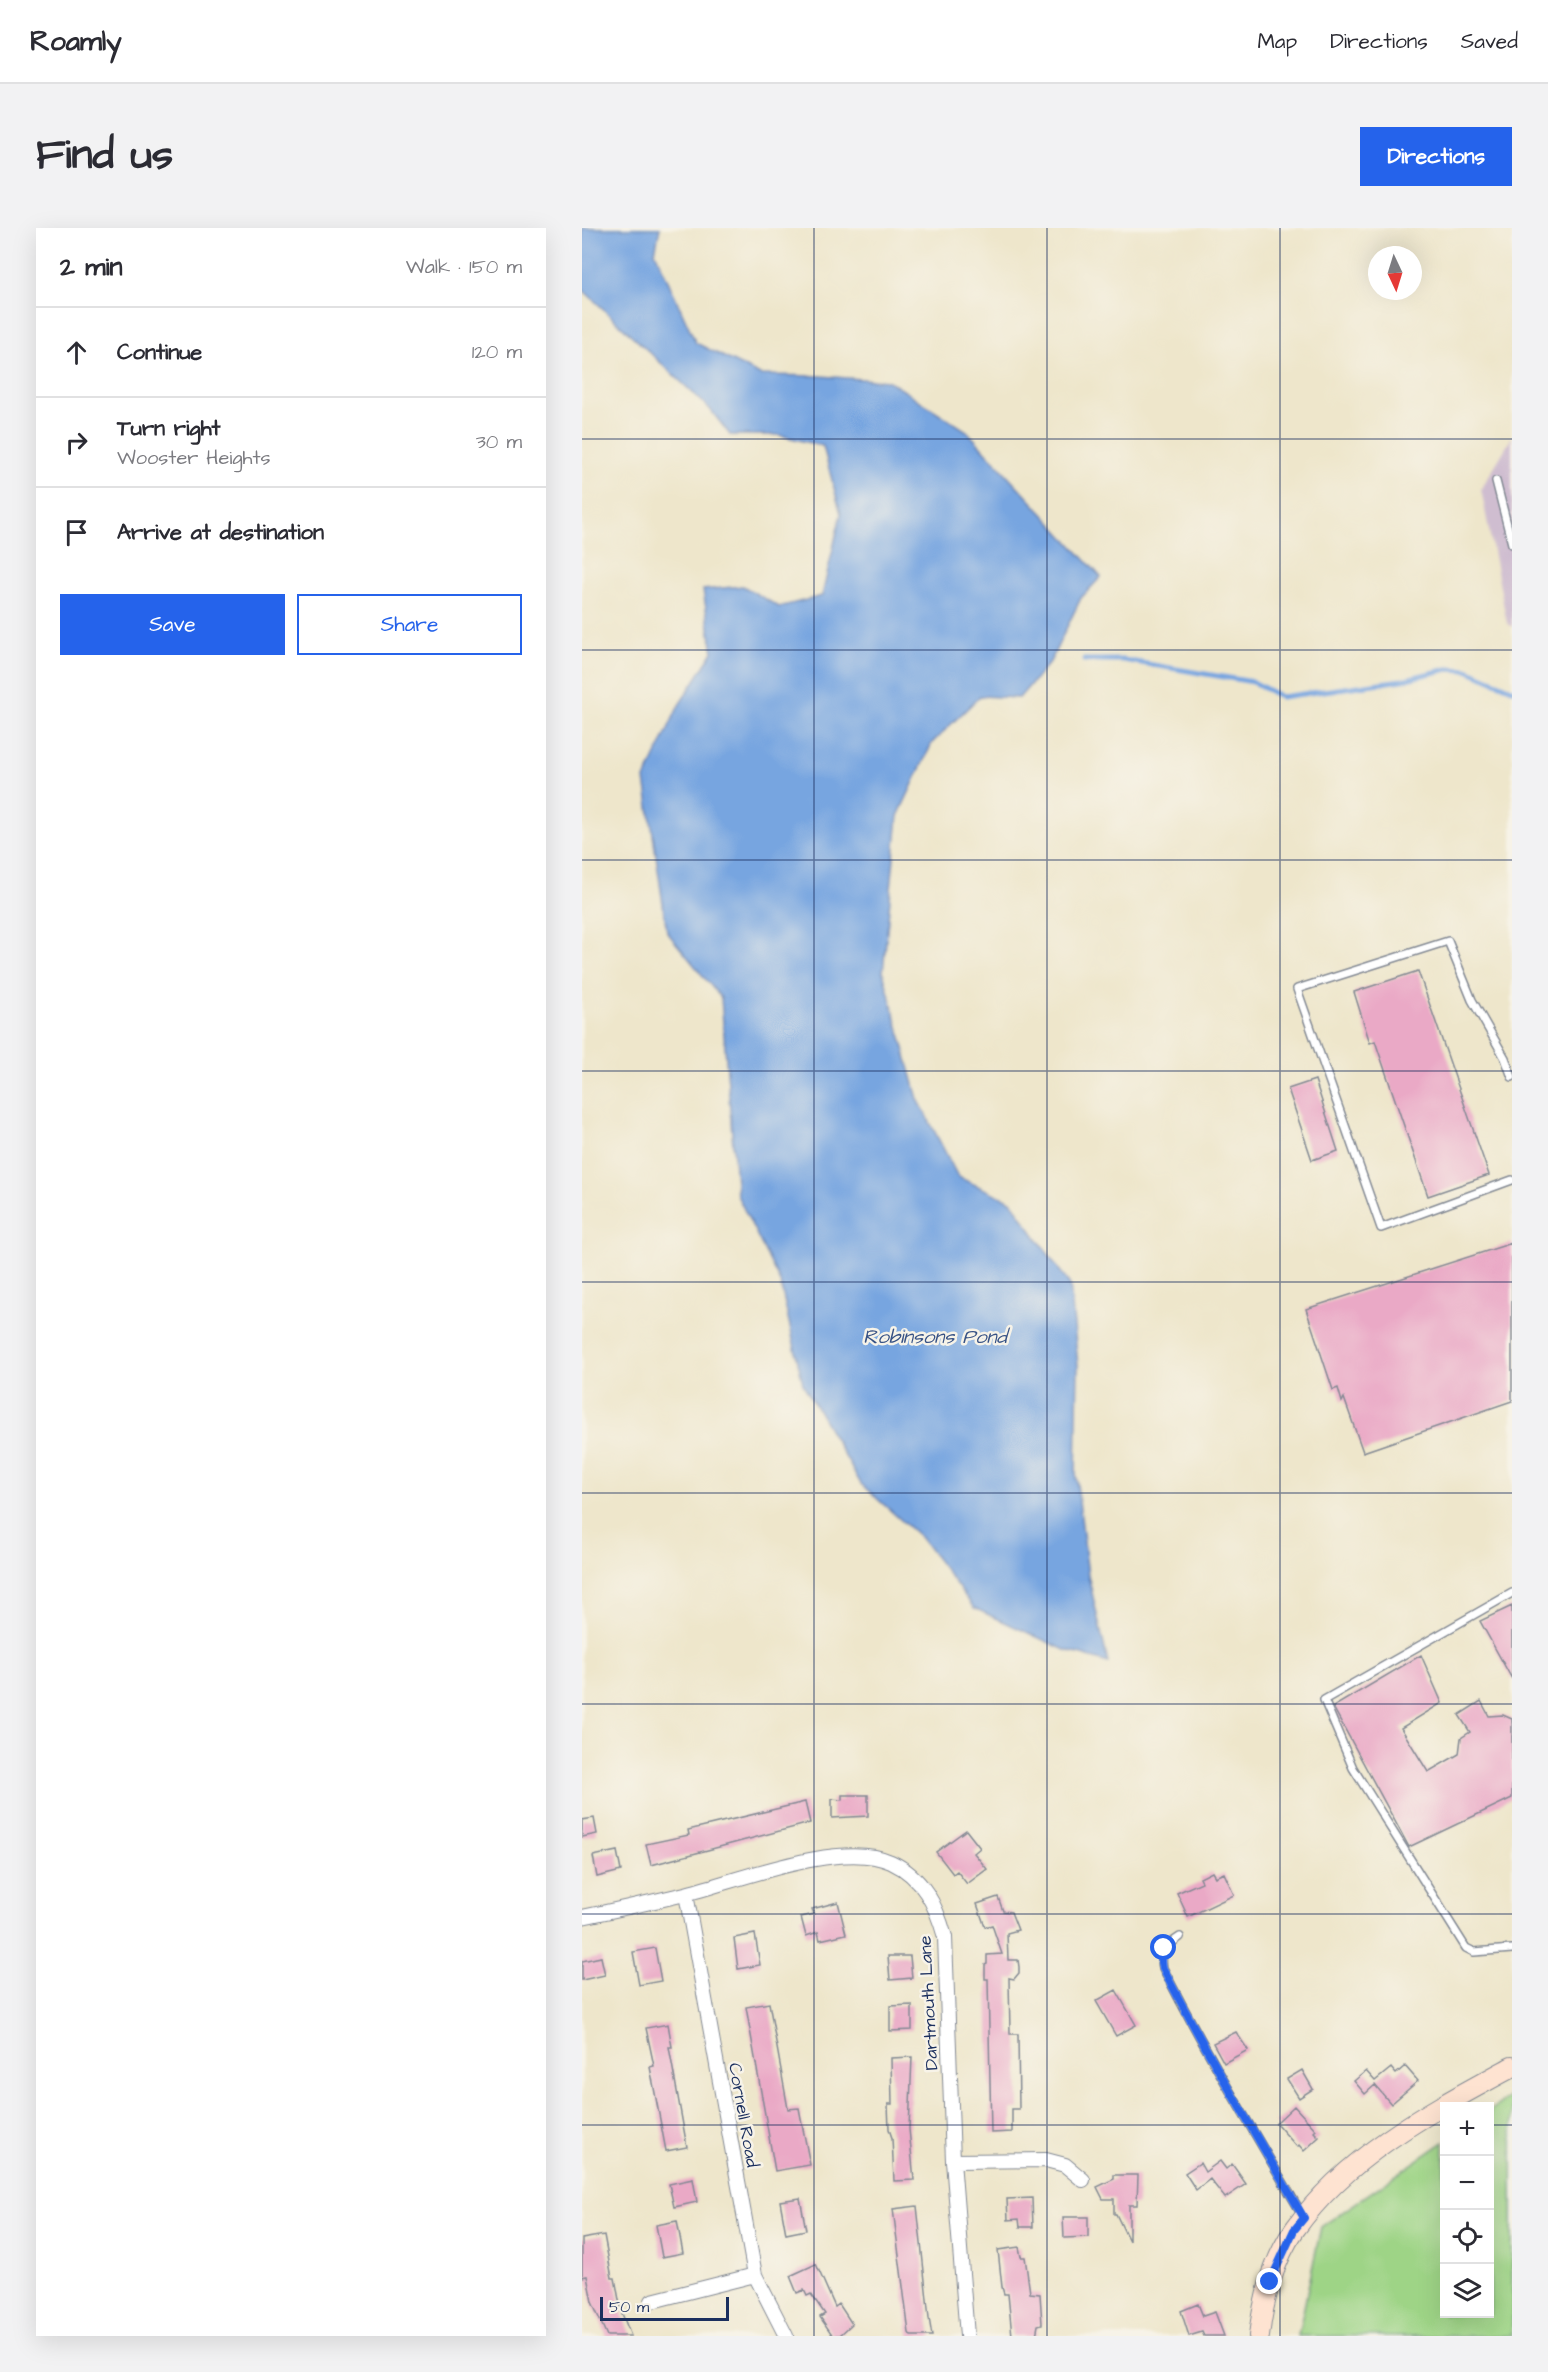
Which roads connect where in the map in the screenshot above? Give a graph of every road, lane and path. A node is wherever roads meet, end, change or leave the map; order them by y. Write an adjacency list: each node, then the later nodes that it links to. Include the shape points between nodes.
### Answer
1 (1496, 481): 2 (lane)
2 (1512, 544)
3 (1512, 1077): 4 (lane, via 1472,1000 1448,941 1297,989 1381,1228)
4 (1512, 1180)
5 (1512, 1593): 9 (lane, via 1324,1700 1353,1768 1466,1948 1474,1952)
6 (686, 1894): 7 (street, Dartmouth Lane); 11 (street, Dartmouth Lane, via 797,1862 849,1855 890,1861 917,1880 935,1904 945,1937); 14 (street, Cornell Road)
7 (582, 1917)
8 (1179, 1937): 13 (lane, via 1164,1948 1163,1968 1196,2033)
9 (1512, 1949)
10 (1512, 2067): 13 (main road, via 1418,2120 1365,2157)
11 (953, 2162): 12 (street, via 1046,2160 1065,2165); 17 (street, Dartmouth Lane)
12 (1083, 2180)
13 (1304, 2218): 18 (main road, via 1294,2230 1270,2282)
14 (755, 2275): 15 (street); 16 (street, Cornell Road)
15 (652, 2301)
16 (786, 2336)
17 (967, 2336)
18 (1259, 2336)

